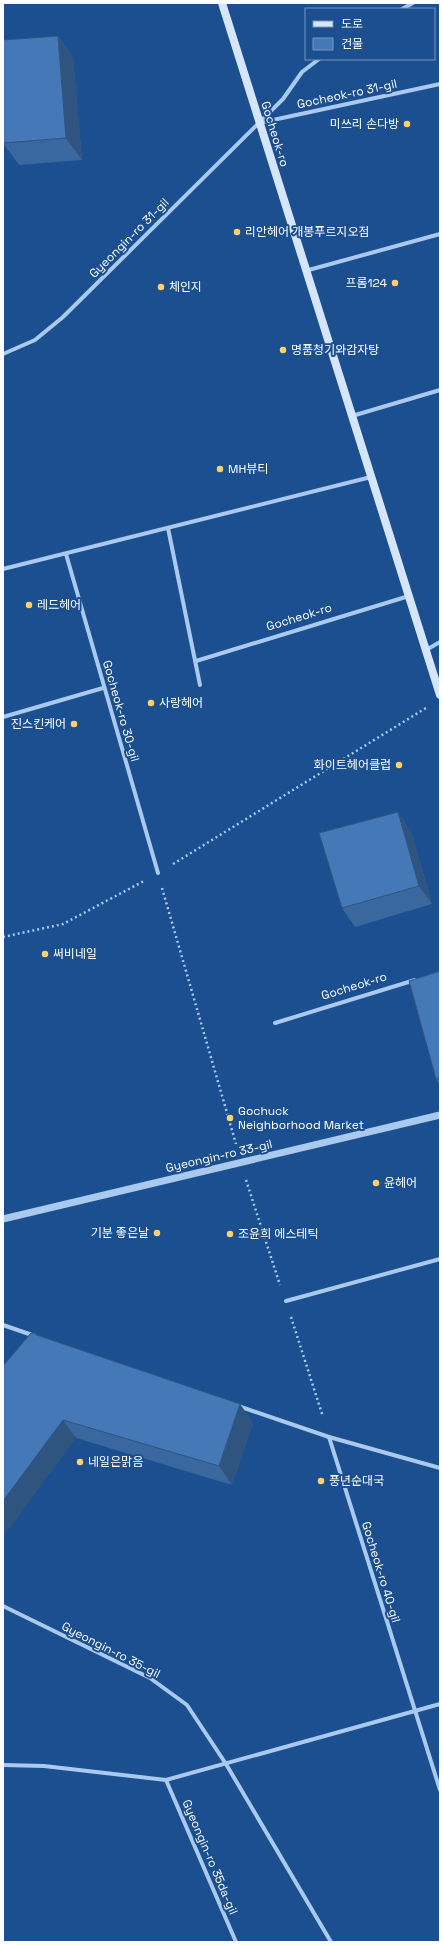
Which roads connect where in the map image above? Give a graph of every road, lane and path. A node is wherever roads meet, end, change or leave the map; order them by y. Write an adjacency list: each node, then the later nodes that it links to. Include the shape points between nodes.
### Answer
1 (222, 3): 6 (main road, Gocheok-ro)
2 (413, 3): 3 (street)
3 (404, 8)
4 (317, 60): 6 (street, Gyeongin-ro 31-gil, via 302,72 283,99)
5 (440, 84): 6 (street, Gocheok-ro 31-gil)
6 (259, 123): 8 (main road, Gocheok-ro); 9 (street, Gyeongin-ro 31-gil, via 63,317 35,340)
7 (440, 234): 8 (street)
8 (305, 272): 11 (main road, Gocheok-ro)
9 (3, 354)
10 (440, 390): 11 (street)
11 (351, 416): 12 (main road, Gocheok-ro)
12 (371, 477): 13 (street); 16 (main road, Gocheok-ro)
13 (168, 528): 14 (street); 19 (street)
14 (66, 554): 15 (street); 21 (street, Gocheok-ro 30-gil)
15 (3, 570)
16 (409, 596): 18 (main road, Gocheok-ro); 19 (street, Gocheok-ro)
17 (440, 642): 18 (street)
18 (426, 650): 22 (main road, Gocheok-ro)
19 (196, 661): 20 (street)
20 (200, 685)
21 (103, 688): 23 (street); 24 (street, Gocheok-ro 30-gil)
22 (440, 695)
23 (3, 717)
24 (158, 873): 25 (path, via 64,924)
25 (3, 937)
26 (418, 979): 27 (street, Gocheok-ro)
27 (275, 1023)
28 (440, 1115): 29 (street, Gyeongin-ro 33-gil)
29 (3, 1219)
30 (440, 1259): 31 (street)
31 (286, 1301)
32 (3, 1325): 33 (street)
33 (40, 1338)
34 (233, 1404): 35 (street)
35 (329, 1437): 36 (street); 39 (street, Gocheok-ro 40-gil)
36 (440, 1468)
37 (3, 1606): 40 (street, Gyeongin-ro 35-gil, via 150,1678 187,1705)
38 (440, 1704): 39 (street)
39 (415, 1712): 40 (street); 43 (street, Gocheok-ro 40-gil)
40 (226, 1764): 42 (street); 45 (street, Gyeongin-ro 35-gil)
41 (3, 1765): 42 (street, via 44,1766)
42 (166, 1780): 44 (street, Gyeongin-ro 35da-gil)
43 (440, 1790)
44 (236, 1942)
45 (331, 1942)

